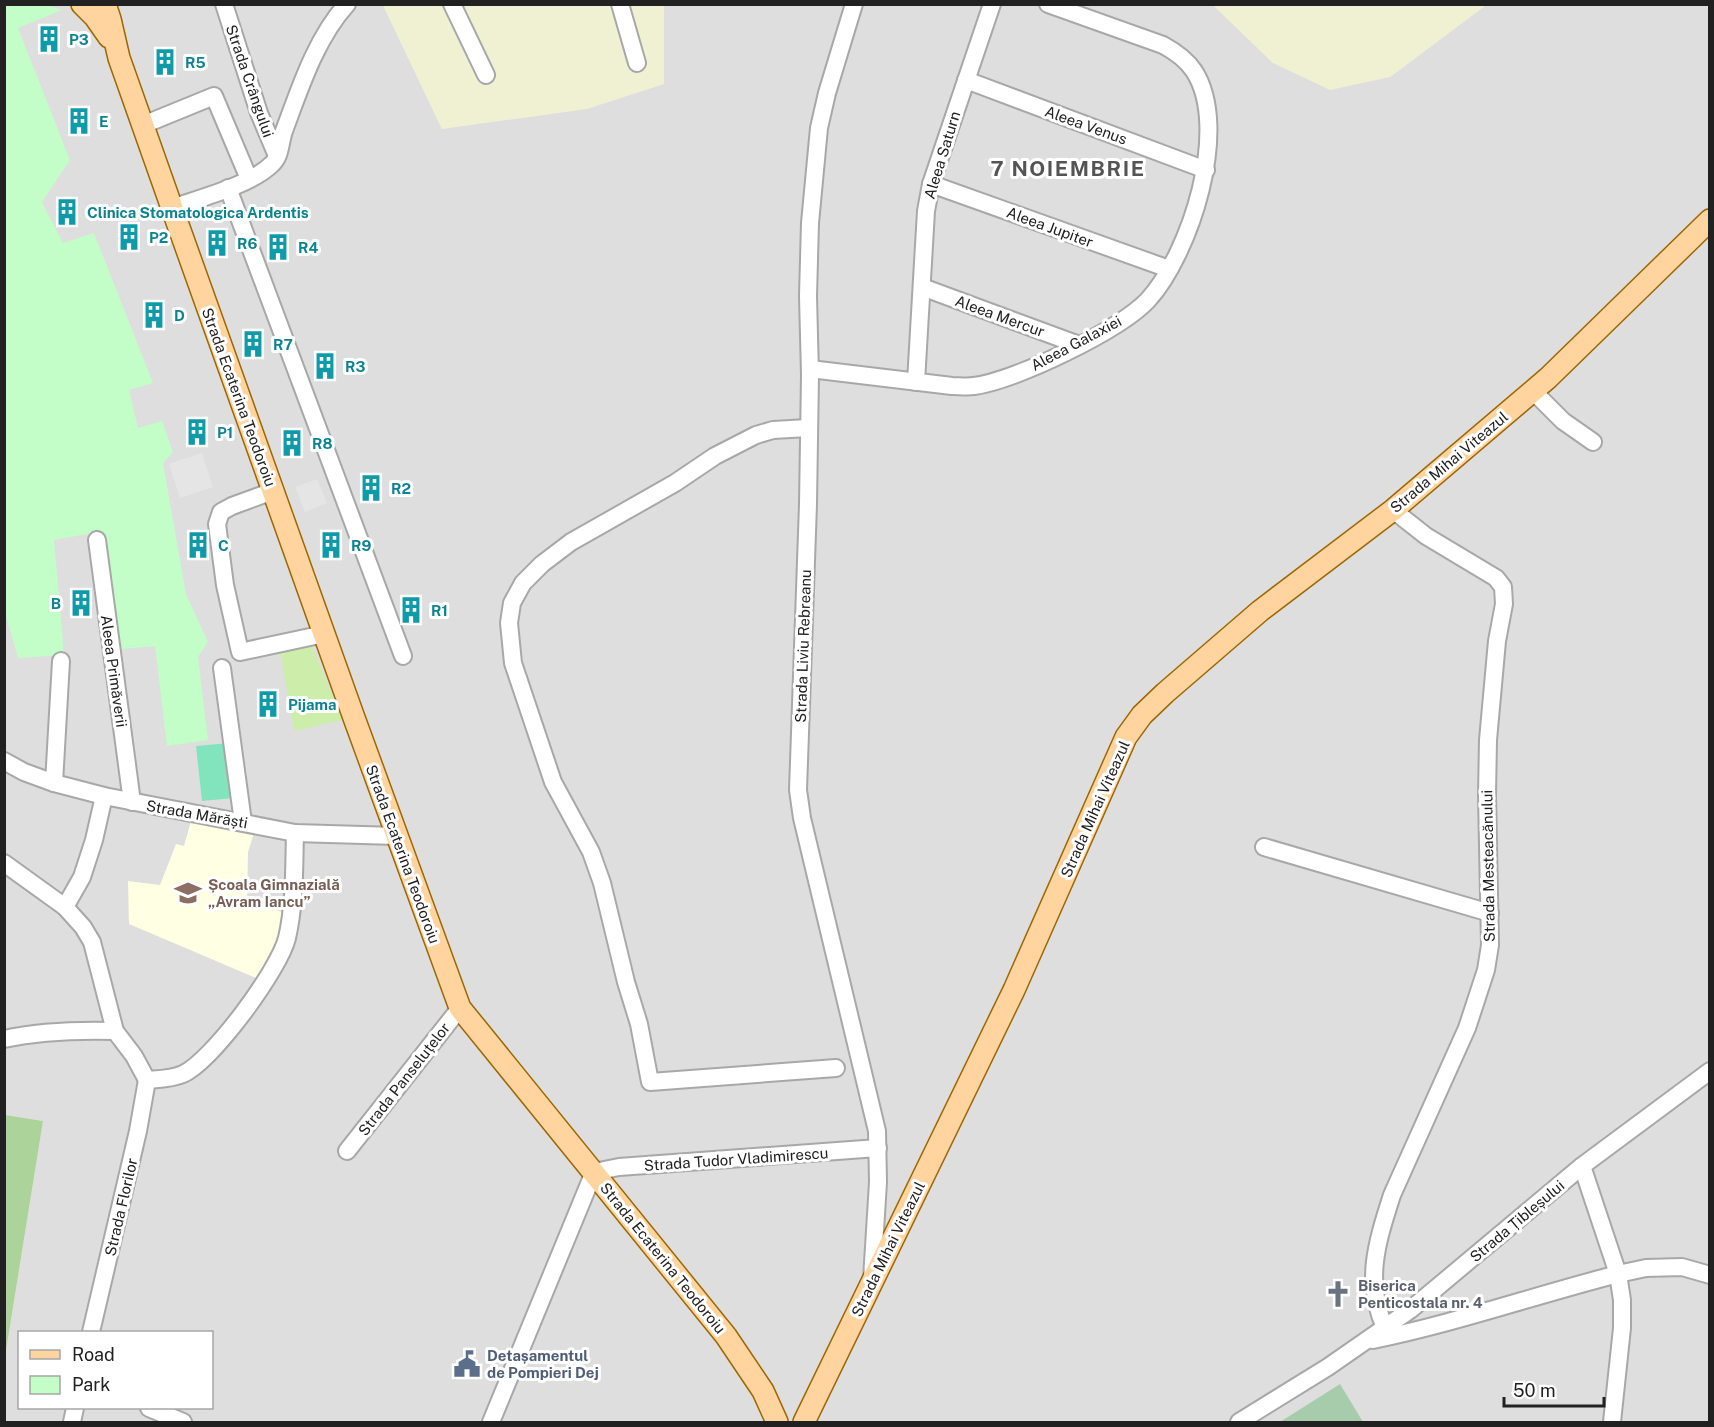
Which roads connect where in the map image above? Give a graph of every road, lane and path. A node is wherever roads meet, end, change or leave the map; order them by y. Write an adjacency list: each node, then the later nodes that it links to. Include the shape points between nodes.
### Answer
1 (82, 4): 2 (main road); 11 (main road, Strada Ecaterina Teodoroiu)
2 (87, 4)
3 (105, 4): 11 (main road, Strada Ecaterina Teodoroiu)
4 (224, 4): 16 (street, Strada Crângului, via 259,113)
5 (347, 4): 16 (street, via 321,44 299,91)
6 (452, 4): 13 (street)
7 (620, 4): 12 (street)
8 (854, 4): 26 (street, Strada Liviu Rebreanu, via 819,128 810,223)
9 (992, 4): 14 (street, Aleea Saturn)
10 (1048, 4): 17 (street, Aleea Galaxiei, via 1163,45 1186,61 1205,99)
11 (116, 48): 15 (main road, Strada Ecaterina Teodoroiu)
12 (637, 63)
13 (486, 75)
14 (966, 80): 17 (street, Aleea Venus); 19 (street, Aleea Saturn)
15 (143, 125): 18 (street, via 214,96); 21 (main road, Strada Ecaterina Teodoroiu)
16 (278, 158): 18 (street)
17 (1206, 170): 23 (street, Aleea Galaxiei, via 1195,211)
18 (249, 178): 20 (street)
19 (931, 184): 23 (street, Aleea Jupiter); 24 (street, Aleea Saturn)
20 (228, 188): 21 (street); 35 (street)
21 (172, 208): 31 (main road, Strada Ecaterina Teodoroiu)
22 (1710, 220): 28 (main road, Strada Mihai Viteazul)
23 (1169, 269): 25 (street, Aleea Galaxiei, via 1137,310)
24 (922, 287): 25 (street, Aleea Mercur); 27 (street, Aleea Saturn)
25 (1079, 345): 27 (street, Aleea Galaxiei, via 1015,375 973,387)
26 (810, 369): 27 (street, Aleea Galaxiei); 29 (street, Strada Liviu Rebreanu)
27 (916, 382)
28 (1533, 391): 30 (street, via 1563,421); 32 (main road, Strada Mihai Viteazul)
29 (808, 428): 52 (street, via 756,435 571,542 523,584 512,603 509,623 513,663 553,782 591,852 602,883 650,1082); 55 (street, Strada Liviu Rebreanu, via 798,790 869,1093)
30 (1593, 442)
31 (273, 491): 34 (main road, Strada Ecaterina Teodoroiu); 34 (street, via 221,512 217,524 240,652)
32 (1393, 510): 48 (street, Strada Mesteacănului, via 1426,536 1496,578 1503,587 1488,740); 61 (main road, Strada Mihai Viteazul, via 1260,611 1166,693 1126,737 1014,990)
33 (97, 540): 41 (street, Aleea Primăverii)
34 (324, 634): 44 (main road, Strada Ecaterina Teodoroiu)
35 (403, 656)
36 (61, 661): 39 (street)
37 (222, 668): 42 (street)
38 (4, 761): 39 (street, Strada Mărăști)
39 (54, 783): 40 (street, Strada Mărăști)
40 (104, 796): 41 (street, Strada Mărăști); 47 (street, via 82,877)
41 (132, 802): 42 (street, Strada Mărăști)
42 (243, 822): 43 (street, Strada Mărăști)
43 (295, 833): 44 (street, Strada Mărăști); 54 (street, via 294,897 283,951 257,993 195,1066 182,1074)
44 (396, 836): 49 (main road, Strada Ecaterina Teodoroiu)
45 (1263, 847): 48 (street)
46 (4, 862): 47 (street)
47 (65, 907): 50 (street, via 92,942)
48 (1490, 913): 62 (street, Strada Mesteacănului, via 1486,970 1474,1011 1392,1196 1377,1243 1374,1294)
49 (460, 1008): 56 (street, Strada Panseluțelor); 58 (main road, Strada Ecaterina Teodoroiu)
50 (115, 1031): 51 (street, via 44,1033); 54 (street)
51 (4, 1039)
52 (836, 1068)
53 (1710, 1071): 57 (street, Strada Țibleșului)
54 (147, 1080): 63 (street, Strada Florilor)
55 (878, 1148): 58 (street, Strada Tudor Vladimirescu); 61 (street, Strada Liviu Rebreanu)
56 (347, 1150)
57 (1582, 1166): 59 (street, Strada Țibleșului); 62 (street, Strada Țibleșului)
58 (594, 1172): 67 (street); 68 (main road, Strada Ecaterina Teodoroiu, via 726,1336 763,1391)
59 (1618, 1274): 60 (street, via 1682,1267); 64 (street, Strada Țibleșului); 71 (street, via 1622,1328)
60 (1710, 1275)
61 (872, 1283): 69 (main road, Strada Mihai Viteazul)
62 (1385, 1328): 64 (street, Strada Țibleșului)
63 (91, 1331)
64 (1366, 1342): 70 (street, Strada Țibleșului)
65 (154, 1409): 66 (street)
66 (183, 1422)
67 (491, 1422)
68 (777, 1422)
69 (804, 1422)
70 (1239, 1422)
71 (1612, 1422)

